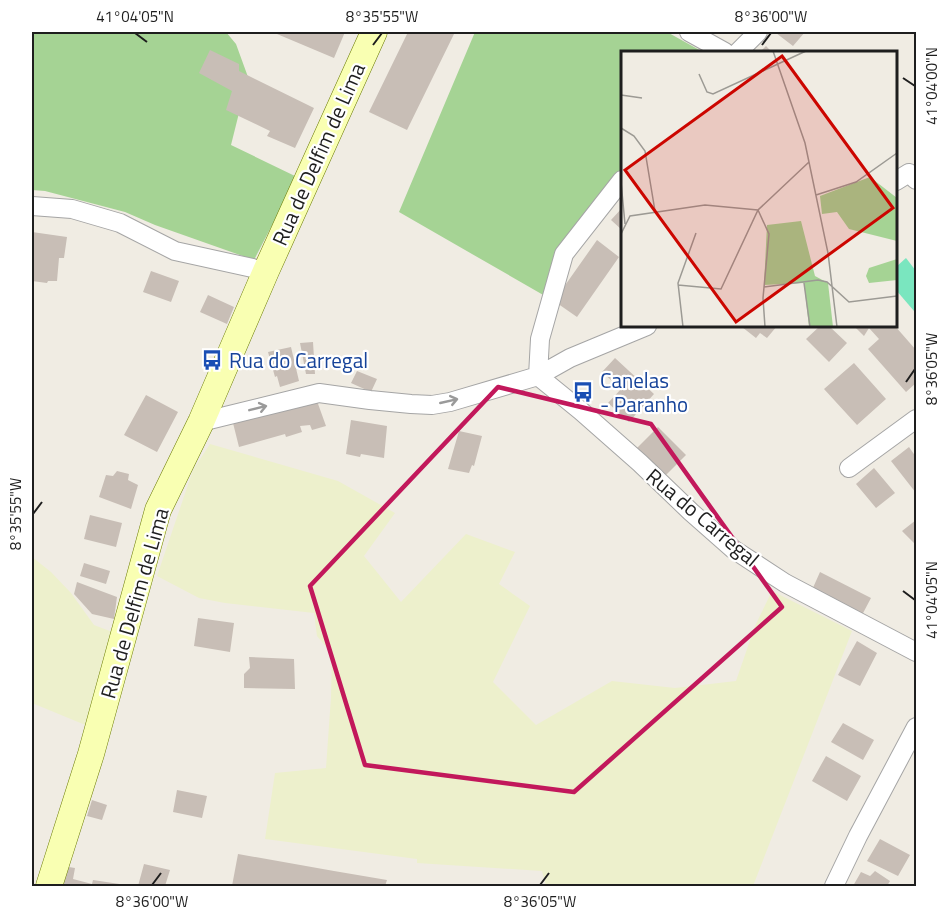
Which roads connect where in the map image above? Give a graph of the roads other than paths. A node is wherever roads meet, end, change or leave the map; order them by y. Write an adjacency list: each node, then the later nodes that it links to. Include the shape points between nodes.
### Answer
1 (374, 32): 10 (main road, Rua de Delfim de Lima)
2 (688, 32): 4 (street)
3 (758, 32): 5 (street)
4 (722, 51)
5 (739, 51)
6 (897, 180): 7 (street, via 909,173)
7 (916, 180)
8 (621, 181): 12 (street, via 564,254 540,339)
9 (32, 206): 10 (street, via 72,209 120,223 175,251)
10 (266, 271): 14 (main road, Rua de Delfim de Lima)
11 (645, 327): 12 (street)
12 (538, 376): 14 (street, one-way to 12, via 318,393 432,405); 16 (street, Rua do Carregal, via 733,549 785,583)
13 (916, 419): 15 (street)
14 (201, 422): 18 (main road, Rua de Delfim de Lima, via 158,510 91,754)
15 (849, 468)
16 (916, 651)
17 (916, 727): 19 (street)
18 (49, 886)
19 (834, 886)

